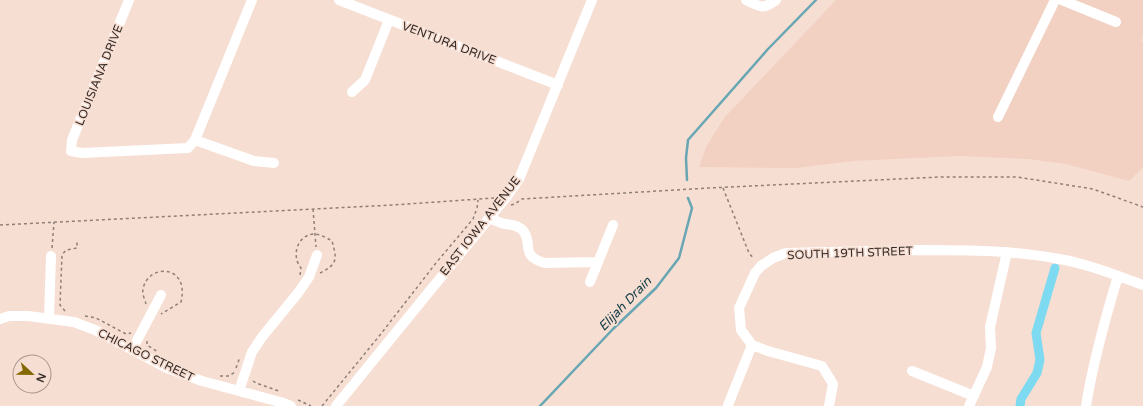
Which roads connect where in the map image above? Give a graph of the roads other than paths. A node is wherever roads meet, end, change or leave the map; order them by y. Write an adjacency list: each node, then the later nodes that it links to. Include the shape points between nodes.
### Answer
1 (129, 0): 14 (street, LOUISIANA DRIVE, via 72,140 71,151 82,153 188,148)
2 (252, 0): 14 (street)
3 (340, 0): 9 (street, VENTURA DRIVE)
4 (592, 0): 11 (street, EAST IOWA AVENUE)
5 (746, 0): 6 (street, via 764,7)
6 (776, 0)
7 (1055, 0): 13 (street)
8 (1062, 0): 10 (street)
9 (389, 20): 11 (street, VENTURA DRIVE); 12 (street, via 364,80)
10 (1116, 22)
11 (558, 85): 16 (street, EAST IOWA AVENUE, via 519,179)
12 (352, 92)
13 (998, 117)
14 (194, 140): 15 (street, via 254,161)
15 (274, 163)
16 (489, 218): 21 (street, via 517,226 524,231 527,250 539,262); 35 (street, EAST IOWA AVENUE)
17 (613, 225): 21 (street)
18 (1007, 252): 22 (street, SOUTH 19TH STREET, via 1060,259); 28 (street, SOUTH 19TH STREET, via 963,250 786,253 773,258 755,272 739,308 741,330); 32 (street, via 990,327 991,348 987,367)
19 (317, 255): 31 (street, via 309,277 252,352)
20 (51, 256): 27 (street)
21 (598, 262): 23 (street)
22 (1118, 276): 24 (street, SOUTH 19TH STREET); 38 (street, via 1091,375)
23 (590, 282)
24 (1143, 285)
25 (161, 295): 29 (street)
26 (0, 319): 27 (street, CHICAGO STREET, via 10,316)
27 (49, 319): 29 (street, CHICAGO STREET, via 74,322)
28 (752, 345): 34 (street); 36 (street, via 822,366 833,384)
29 (132, 350): 31 (street, CHICAGO STREET, via 168,368)
30 (912, 371): 32 (street)
31 (239, 391): 33 (street, CHICAGO STREET)
32 (974, 396): 37 (street)
33 (292, 402)
34 (728, 405)
35 (336, 406)
36 (829, 406)
37 (969, 406)
38 (1086, 406)

